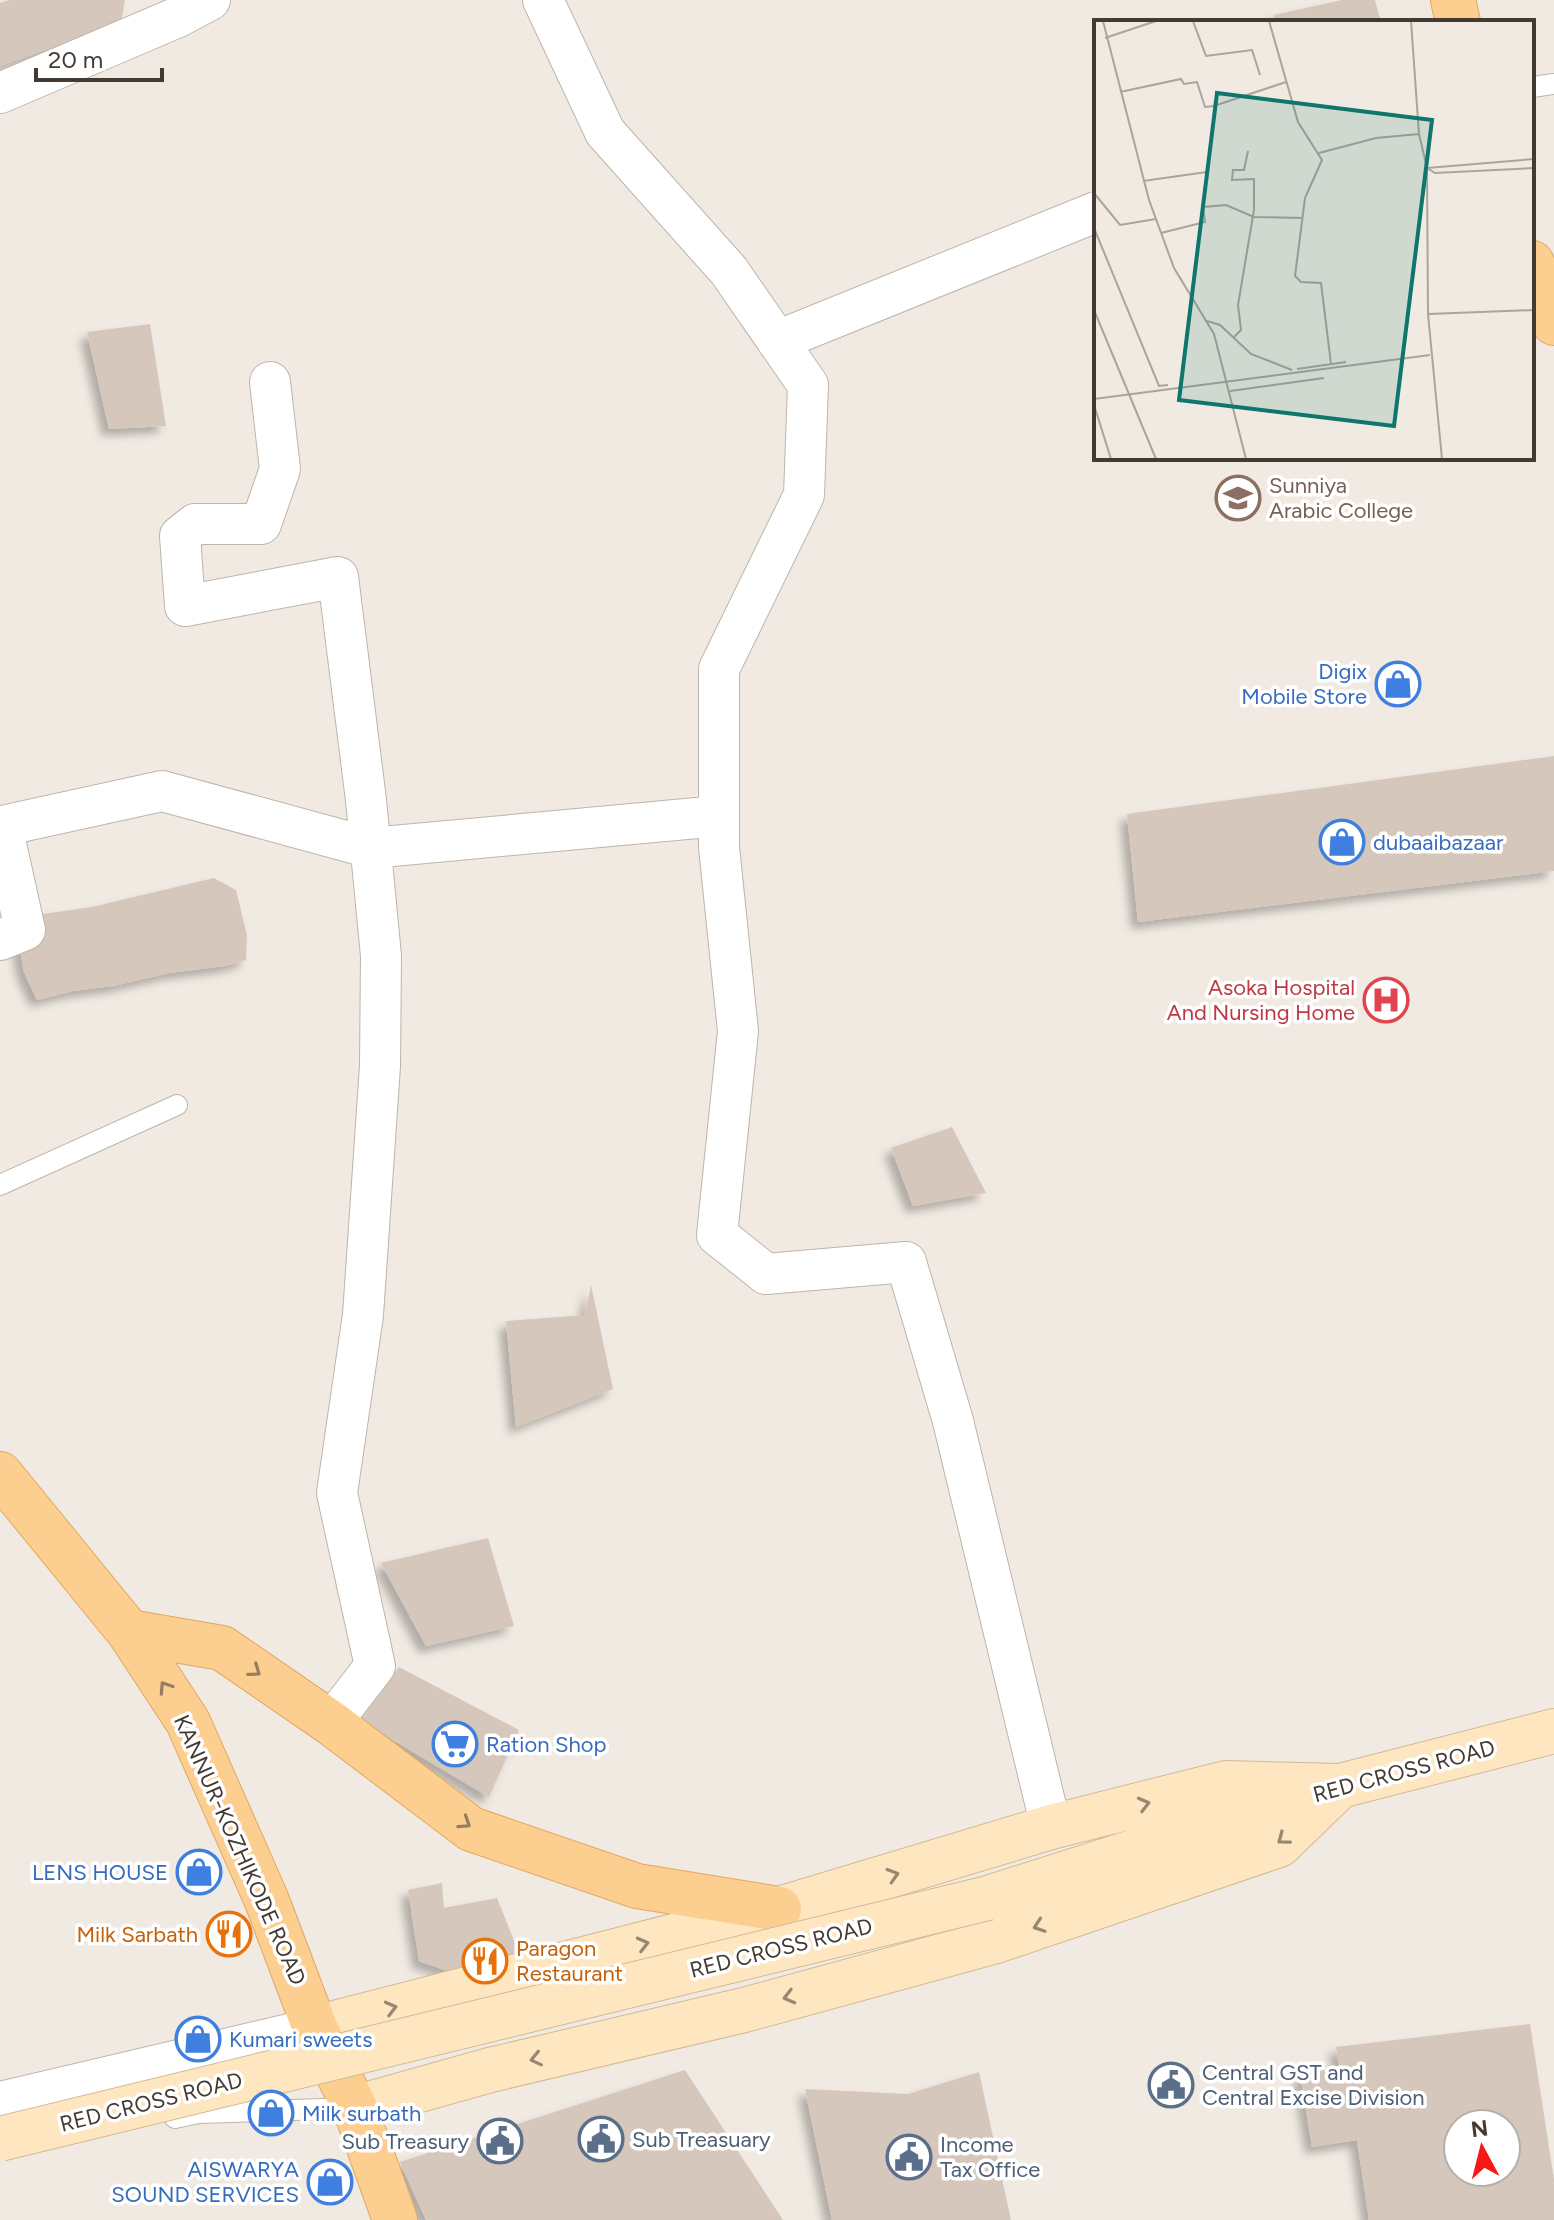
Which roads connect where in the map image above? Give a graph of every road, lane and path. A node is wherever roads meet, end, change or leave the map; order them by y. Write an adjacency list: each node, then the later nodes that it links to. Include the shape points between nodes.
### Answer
1 (210, 0): 7 (street)
2 (543, 0): 11 (street, via 605,132 729,271)
3 (1453, 0): 4 (main road)
4 (1458, 20)
5 (1554, 84): 6 (lane)
6 (1534, 87)
7 (0, 93)
8 (1094, 213): 11 (street)
9 (1534, 268): 10 (main road)
10 (1554, 323)
11 (777, 341): 13 (street, via 808,385 804,495 719,669)
12 (270, 382): 14 (street, via 280,469 261,524 195,524 180,536 185,606 338,577)
13 (719, 816): 14 (street); 23 (street, via 738,1031 717,1235 766,1274 906,1262 953,1421)
14 (371, 848): 15 (street, via 162,791 2,826 25,930); 20 (street, via 381,956 380,1066 363,1315 337,1493 375,1666)
15 (0, 940)
16 (177, 1105): 17 (lane)
17 (0, 1185)
18 (0, 1474): 19 (main road, KANNUR-KOZHIKODE ROAD)
19 (129, 1632): 20 (main road, one-way to 20, via 222,1648); 25 (main road, KANNUR-KOZHIKODE ROAD, one-way to 19, via 267,1901 188,1722)
20 (331, 1723): 24 (main road, one-way to 24, via 471,1829 637,1886)
21 (1554, 1731): 22 (main road, RED CROSS ROAD)
22 (1340, 1786): 23 (main road, one-way to 22, via 1226,1783); 27 (main road, one-way to 27, via 1279,1845 996,1941); 30 (main road, RED CROSS ROAD, bridge, via 988,1898)
23 (1051, 1827): 24 (main road, one-way to 23)
24 (779, 1909): 25 (main road, one-way to 24)
25 (315, 2028): 26 (street); 27 (main road, KANNUR-KOZHIKODE ROAD)
26 (0, 2102)
27 (355, 2108): 28 (lane, via 199,2113); 32 (main road, KANNUR-KOZHIKODE ROAD)
28 (155, 2123)
29 (125, 2129): 31 (lane)
30 (0, 2139)
31 (0, 2157)
32 (395, 2220)

